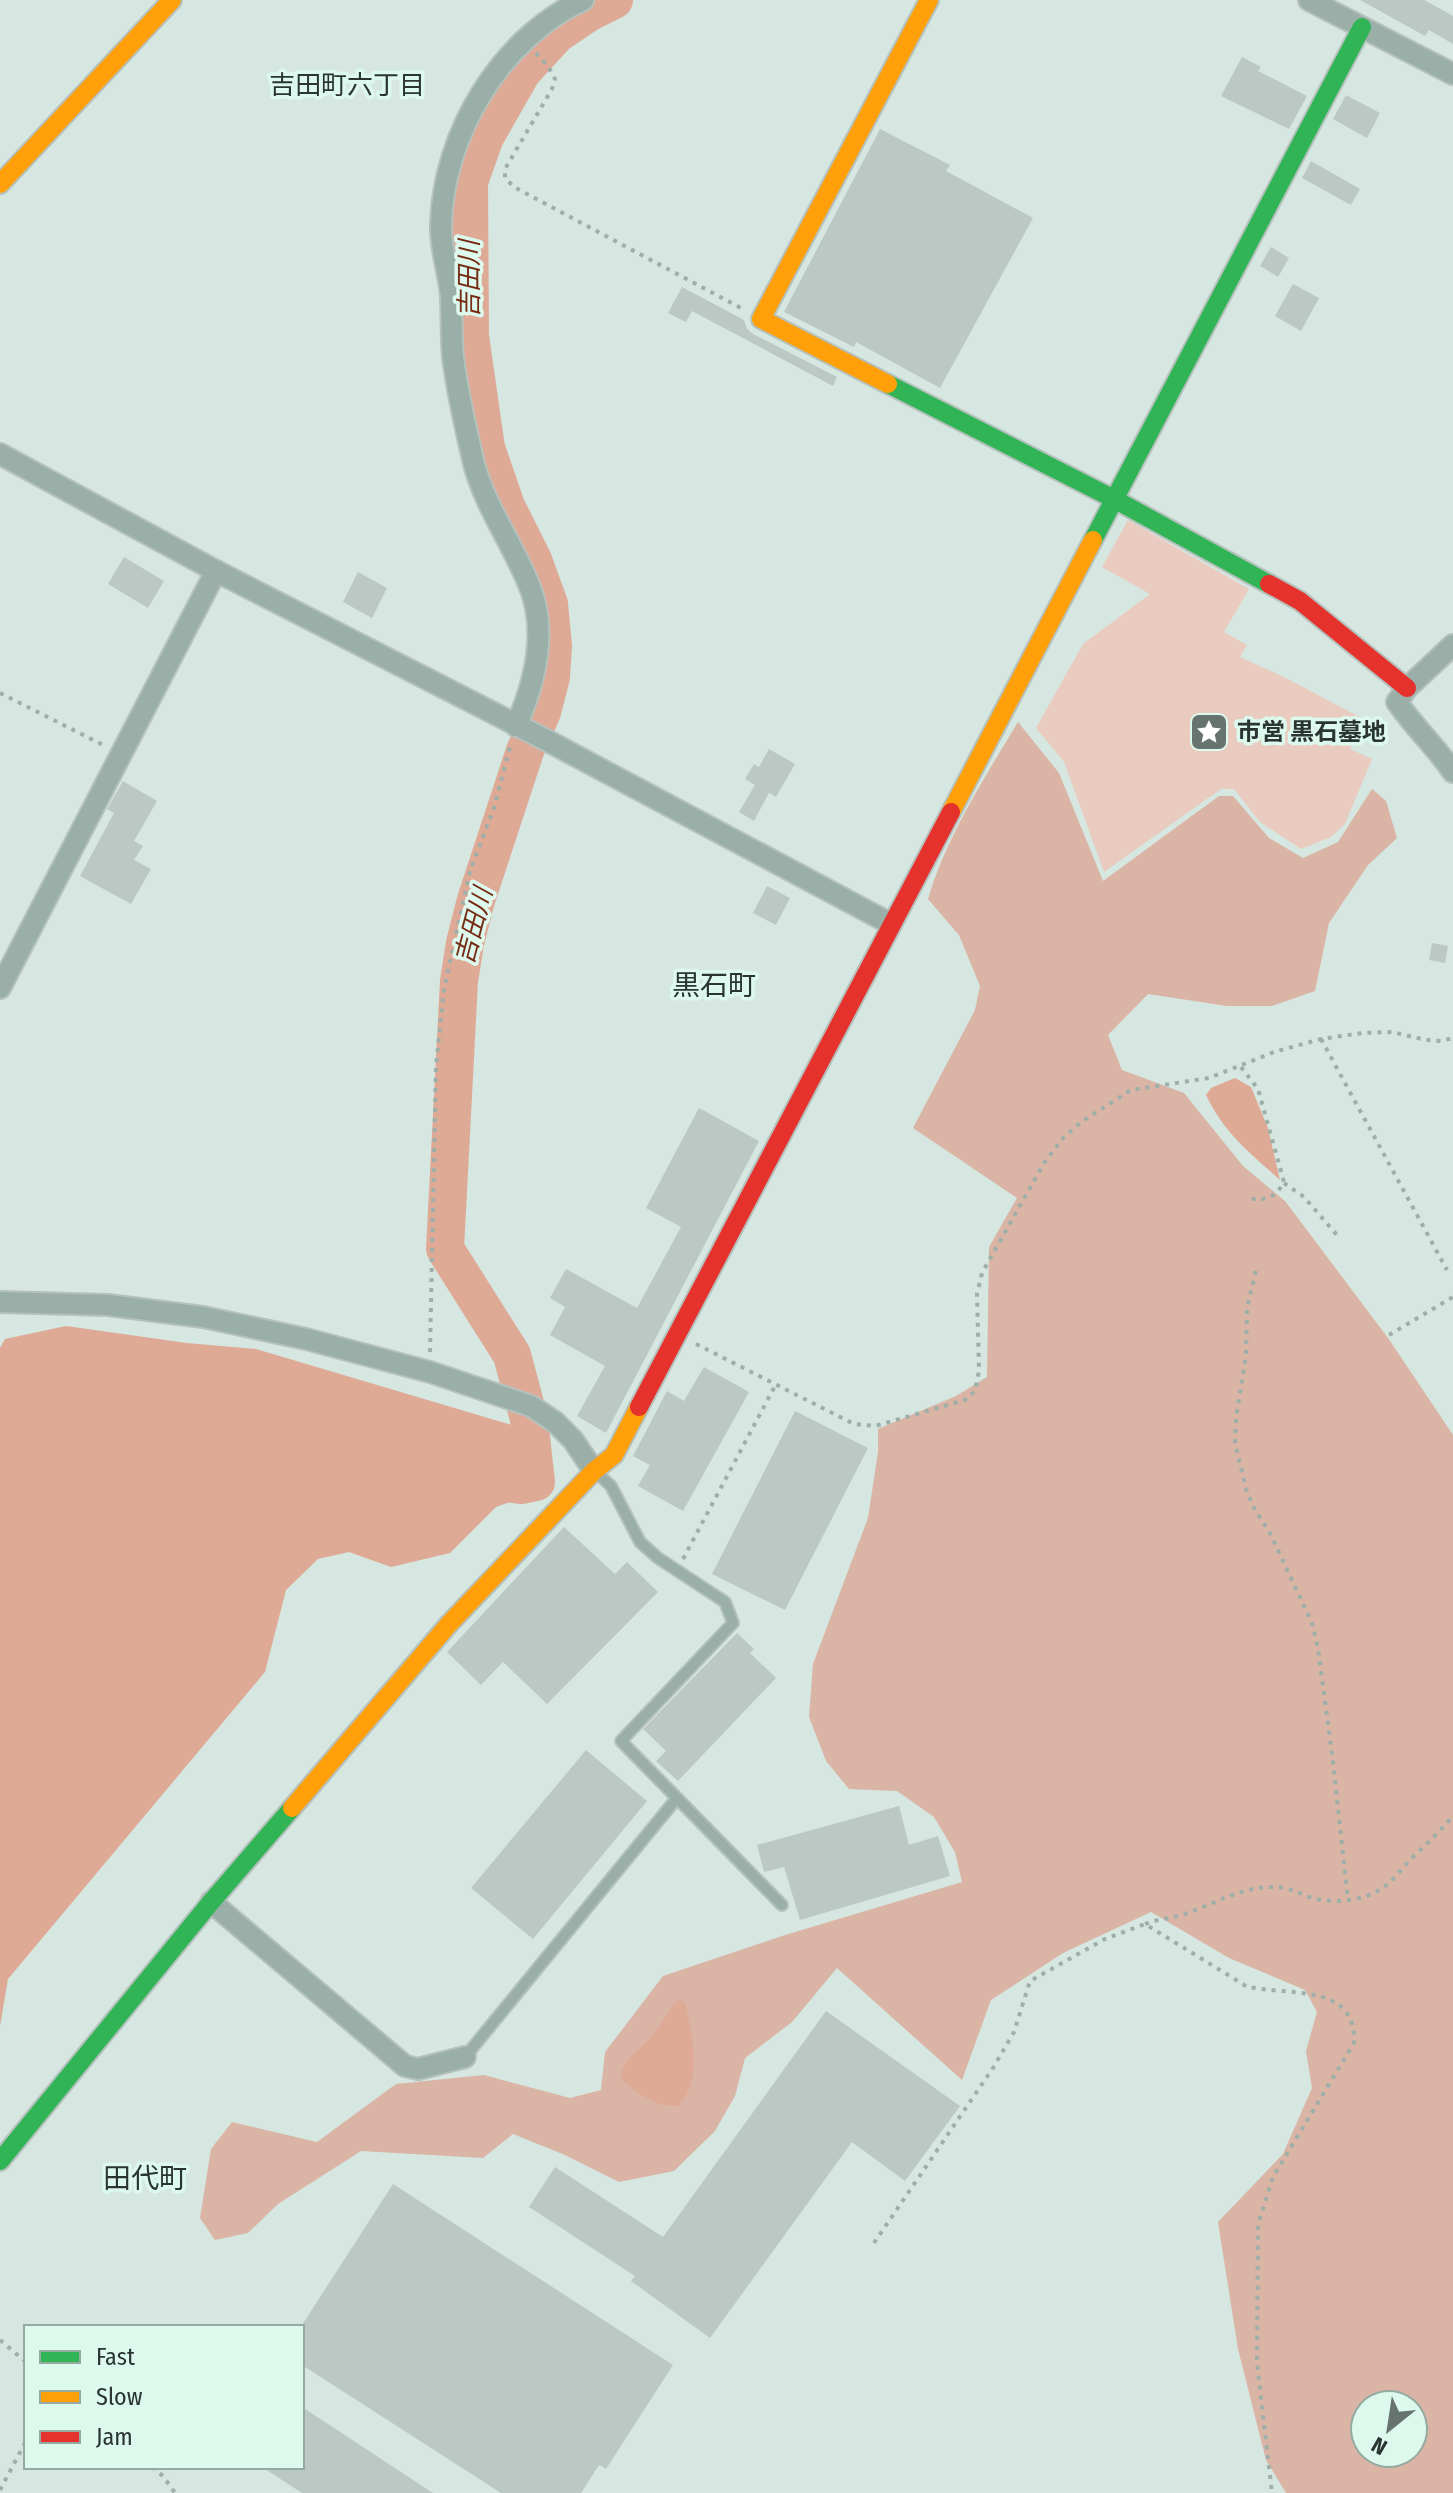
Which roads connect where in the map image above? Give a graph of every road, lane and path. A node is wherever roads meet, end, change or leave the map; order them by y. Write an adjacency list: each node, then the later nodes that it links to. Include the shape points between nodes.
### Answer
1 (172, 0): 8 (street)
2 (583, 0): 16 (street, via 523,41 484,91 457,143 442,210 453,360 475,464 532,593 537,618 534,672)
3 (929, 0): 9 (street)
4 (1309, 0): 5 (street)
5 (1362, 27): 7 (street); 11 (street)
6 (548, 66): 9 (path, via 555,79 552,89 505,169 505,178)
7 (1453, 74)
8 (0, 184)
9 (761, 319): 11 (street)
10 (0, 454): 12 (street)
11 (1114, 499): 14 (street, via 1300,601); 19 (street)
12 (216, 571): 16 (street); 17 (street)
13 (1453, 645): 14 (street)
14 (1407, 688): 18 (street, via 1397,702)
15 (0, 693): 17 (path)
16 (517, 726): 19 (street); 33 (path, via 470,871 444,989 436,1066)
17 (122, 755): 20 (street)
18 (1453, 772)
19 (891, 924): 31 (street)
20 (1, 985)
21 (1453, 1038): 22 (path, via 1426,1040 1392,1032)
22 (1321, 1039): 23 (path); 27 (path)
23 (1241, 1067): 24 (path, via 1258,1089); 34 (path, via 1209,1078 1131,1090 1063,1138 982,1273 977,1294 979,1371 975,1391 965,1400 875,1426 854,1424)
24 (1284, 1183): 25 (path, via 1270,1198); 26 (path, via 1304,1197)
25 (1246, 1198)
26 (1337, 1235)
27 (1447, 1270)
28 (1256, 1271): 39 (path, via 1247,1308 1235,1444 1251,1501 1312,1623)
29 (1453, 1297): 32 (path)
30 (0, 1302): 33 (street, via 108,1305 203,1317)
31 (676, 1333): 34 (path); 35 (street, via 614,1455)
32 (1389, 1335)
33 (430, 1372): 35 (street, via 531,1406 573,1440)
34 (776, 1384): 36 (path)
35 (594, 1471): 36 (lane, via 611,1486 640,1542); 40 (street, via 449,1624)
36 (678, 1569): 37 (lane, via 725,1602 733,1623 621,1741)
37 (677, 1798): 41 (lane); 43 (lane)
38 (1453, 1816): 39 (path, via 1385,1887)
39 (1348, 1900): 42 (path, via 1258,1887)
40 (211, 1902): 43 (street, via 405,2066 418,2069); 44 (street)
41 (782, 1905)
42 (1145, 1924): 45 (path, via 1105,1939 1030,1981 1014,2032 993,2068); 52 (path, via 1246,1986 1320,1995 1350,2013 1355,2028 1348,2056 1273,2177 1258,2224 1257,2363)
43 (465, 2057)
44 (0, 2161)
45 (874, 2243)
46 (0, 2340): 47 (path)
47 (24, 2360)
48 (24, 2445): 50 (path)
49 (154, 2469): 51 (path)
50 (0, 2490)
51 (175, 2493)
52 (1272, 2493)

